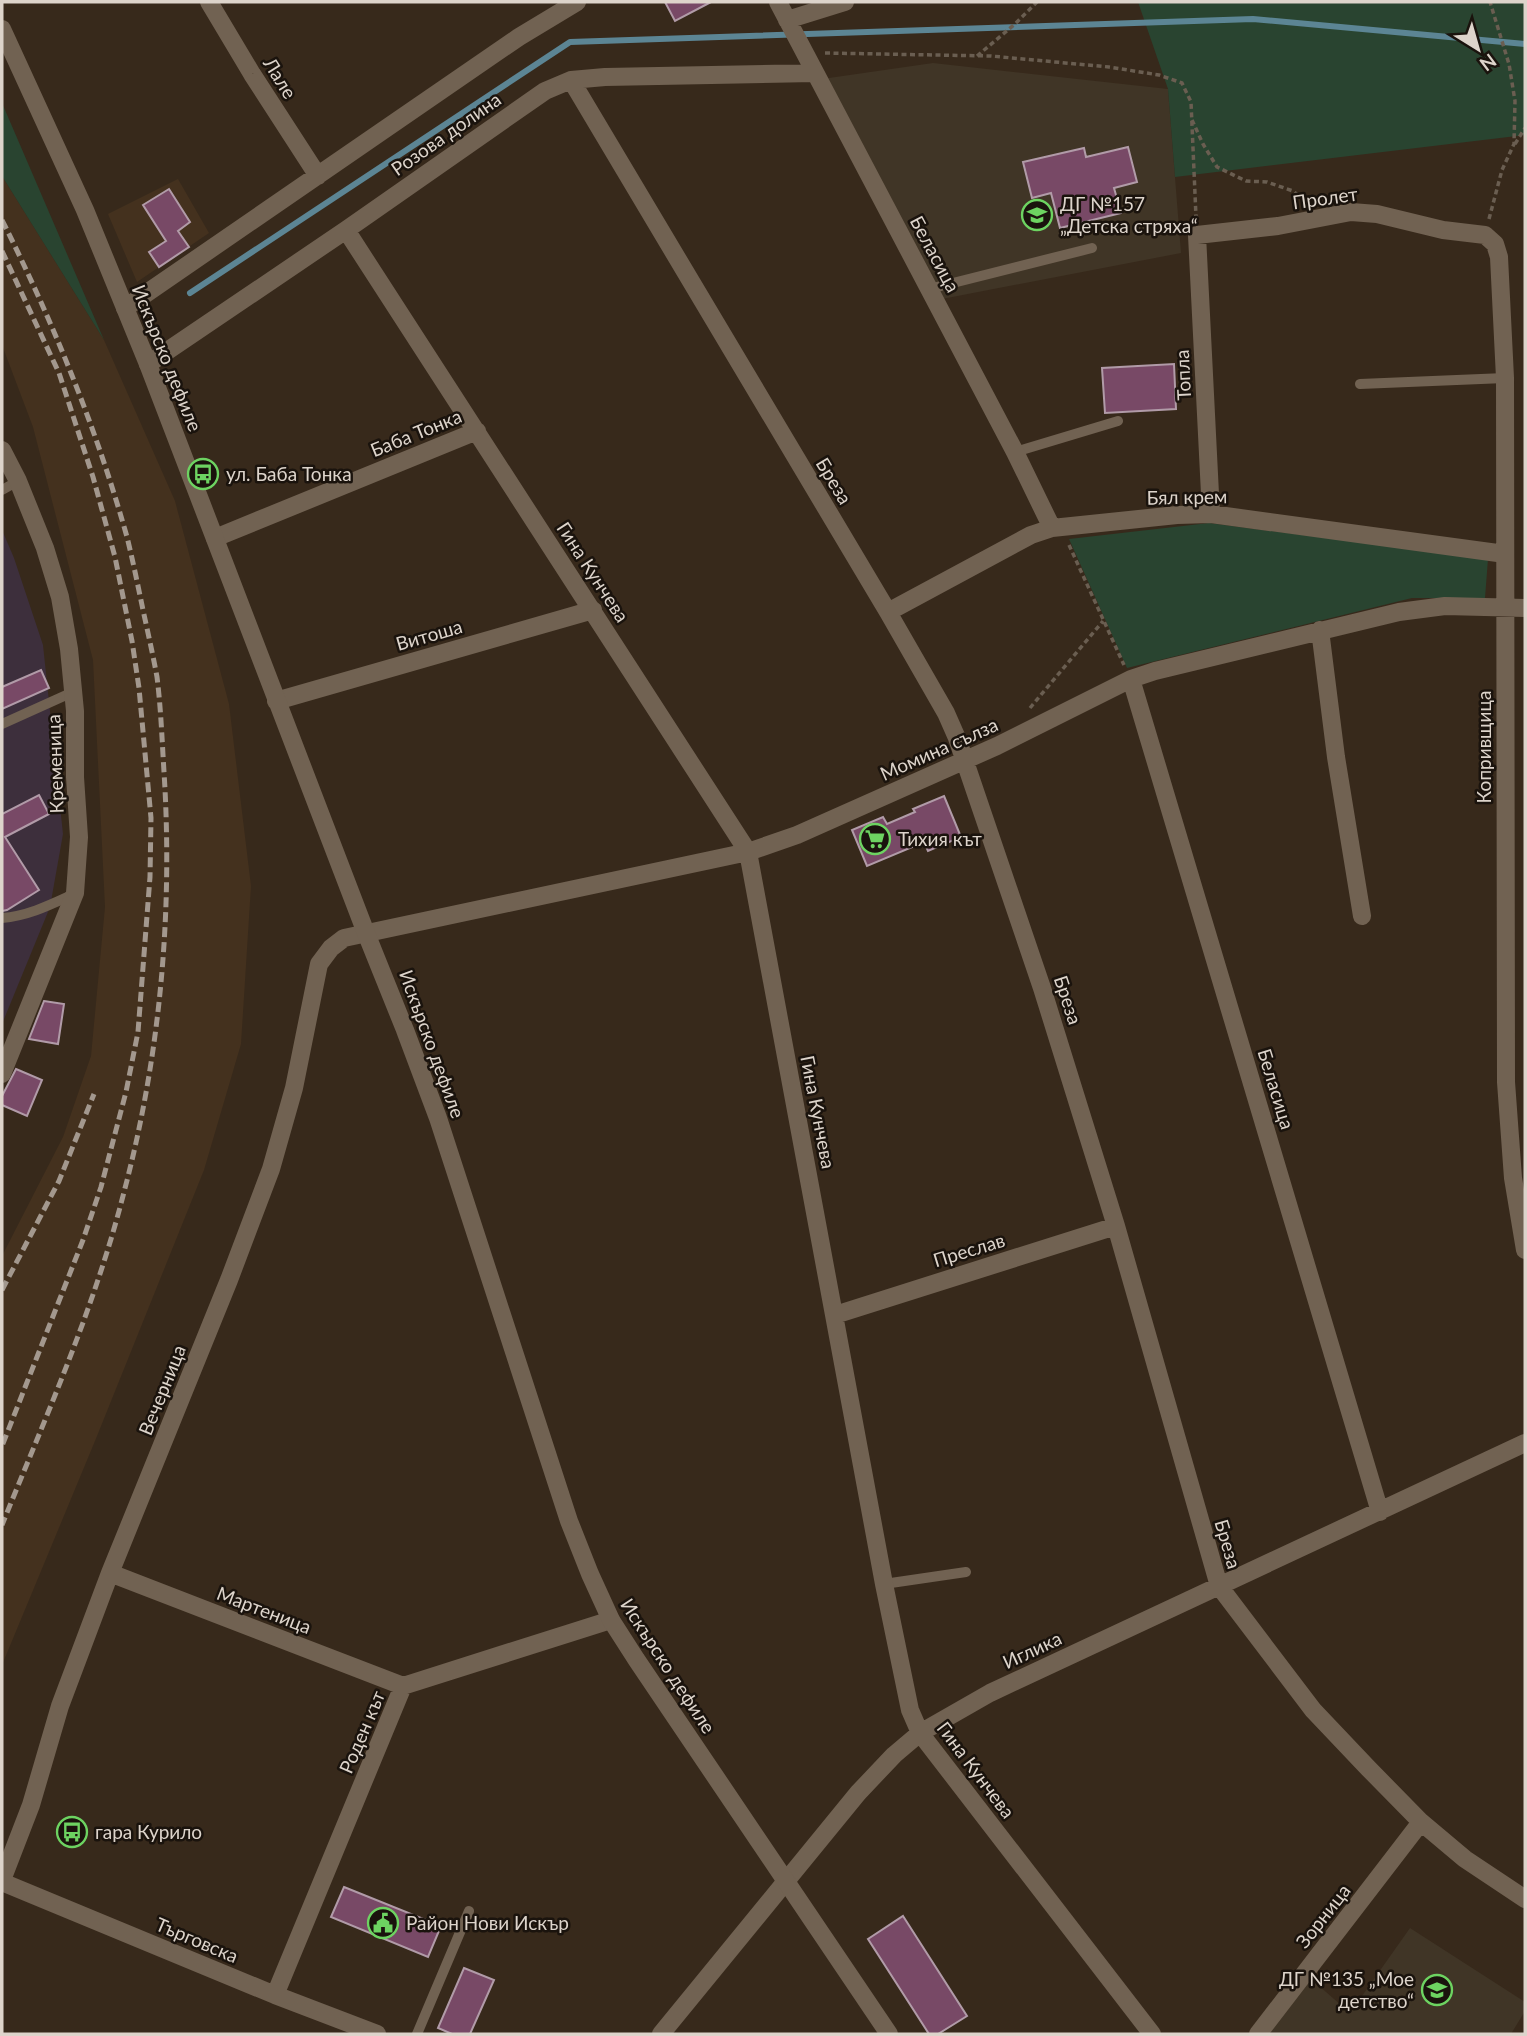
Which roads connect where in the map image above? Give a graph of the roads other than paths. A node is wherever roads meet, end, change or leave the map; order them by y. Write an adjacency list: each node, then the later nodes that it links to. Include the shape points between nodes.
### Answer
1 (209, 2): 9 (street, Лале)
2 (577, 2): 9 (street, Розова долина)
3 (778, 2): 5 (street, Беласица)
4 (845, 2): 5 (street)
5 (787, 20): 7 (street, Беласица)
6 (2, 29): 15 (street, Искърско дефиле)
7 (814, 73): 8 (street, Розова долина); 14 (street, Беласица)
8 (571, 80): 10 (street, Розова долина, via 545,91); 32 (street, Бреза)
9 (318, 176): 15 (street, Розова долина)
10 (346, 230): 16 (street, Розова долина); 20 (street, Гина Кунчева)
11 (1197, 235): 12 (street, Пролет, via 1352,212); 25 (street, Топла)
12 (1490, 239): 17 (street, Копривщица, via 1499,257)
13 (1092, 248): 14 (lane)
14 (929, 289): 22 (street, Беласица)
15 (125, 308): 16 (street, Искърско дефиле)
16 (148, 364): 27 (street, Искърско дефиле)
17 (1504, 378): 18 (lane); 28 (street, Копривщица)
18 (1360, 384)
19 (1118, 421): 22 (lane)
20 (477, 431): 27 (street, Баба Тонка); 31 (street, Гина Кунчева)
21 (2, 450): 23 (street, Кременица)
22 (1015, 452): 26 (street, Беласица)
23 (19, 481): 24 (lane); 35 (street, Кременица, via 60,597)
24 (2, 490)
25 (1211, 514): 26 (street, Бял крем); 28 (street, Бял крем)
26 (1056, 528): 32 (street, Бял крем, via 1031,536)
27 (215, 538): 36 (street, Искърско дефиле)
28 (1505, 554): 29 (street, Копривщица)
29 (1505, 608): 30 (street, Момина сълза); 33 (street, Момина сълза, via 1411,610); 46 (street, Копривщица, via 1506,1082)
30 (1525, 608)
31 (593, 610): 36 (street, Витоша); 39 (street, Гина Кунчева)
32 (888, 612): 38 (street, Бреза, via 946,713)
33 (1320, 630): 34 (street, Момина сълза); 41 (street)
34 (1131, 679): 38 (street, Момина сълза); 51 (street, Беласица)
35 (73, 692): 37 (lane); 40 (street, Кременица, via 79,836)
36 (276, 701): 43 (street, Искърско дефиле)
37 (2, 724)
38 (964, 760): 39 (street, Момина сълза, via 797,835); 47 (street, Бреза)
39 (748, 852): 43 (street, Момина сълза); 49 (street, Гина Кунчева)
40 (75, 893): 42 (lane, via 38,910); 44 (street, Кременица)
41 (1362, 916)
42 (2, 918)
43 (366, 933): 53 (street, Вечерница, via 344,938 319,964 271,1169); 56 (street, Искърско дефиле, via 438,1118 569,1521)
44 (2, 1074)
45 (1525, 1156): 46 (street)
46 (1513, 1178): 48 (street, Копривщица)
47 (1116, 1226): 49 (street, Преслав); 55 (street, Бреза)
48 (1525, 1250)
49 (835, 1315): 54 (street, Гина Кунчева)
50 (1525, 1443): 51 (street, Иглика)
51 (1380, 1512): 55 (street, Иглика)
52 (966, 1572): 54 (lane)
53 (110, 1573): 57 (street, Мартеница); 60 (street, Вечерница)
54 (884, 1584): 58 (street, Гина Кунчева, via 910,1710)
55 (1219, 1586): 58 (street, Иглика, via 990,1693); 59 (street, Бреза, via 1313,1710)
56 (611, 1620): 57 (street, Роден кът); 61 (street, Искърско дефиле)
57 (404, 1686): 64 (street, Роден кът)
58 (920, 1733): 61 (street, Иглика, via 858,1793); 69 (street, Гина Кунчева)
59 (1421, 1822): 62 (street, Бреза, via 1465,1859); 70 (street, Зорница)
60 (2, 1881): 64 (street, Търговска)
61 (785, 1882): 67 (street, Иглика); 68 (street, Искърско дефиле)
62 (1525, 1899)
63 (469, 1911): 66 (lane)
64 (275, 1995): 65 (street, Търговска)
65 (377, 2034)
66 (416, 2034)
67 (662, 2034)
68 (889, 2034)
69 (1152, 2034)
70 (1258, 2034)

